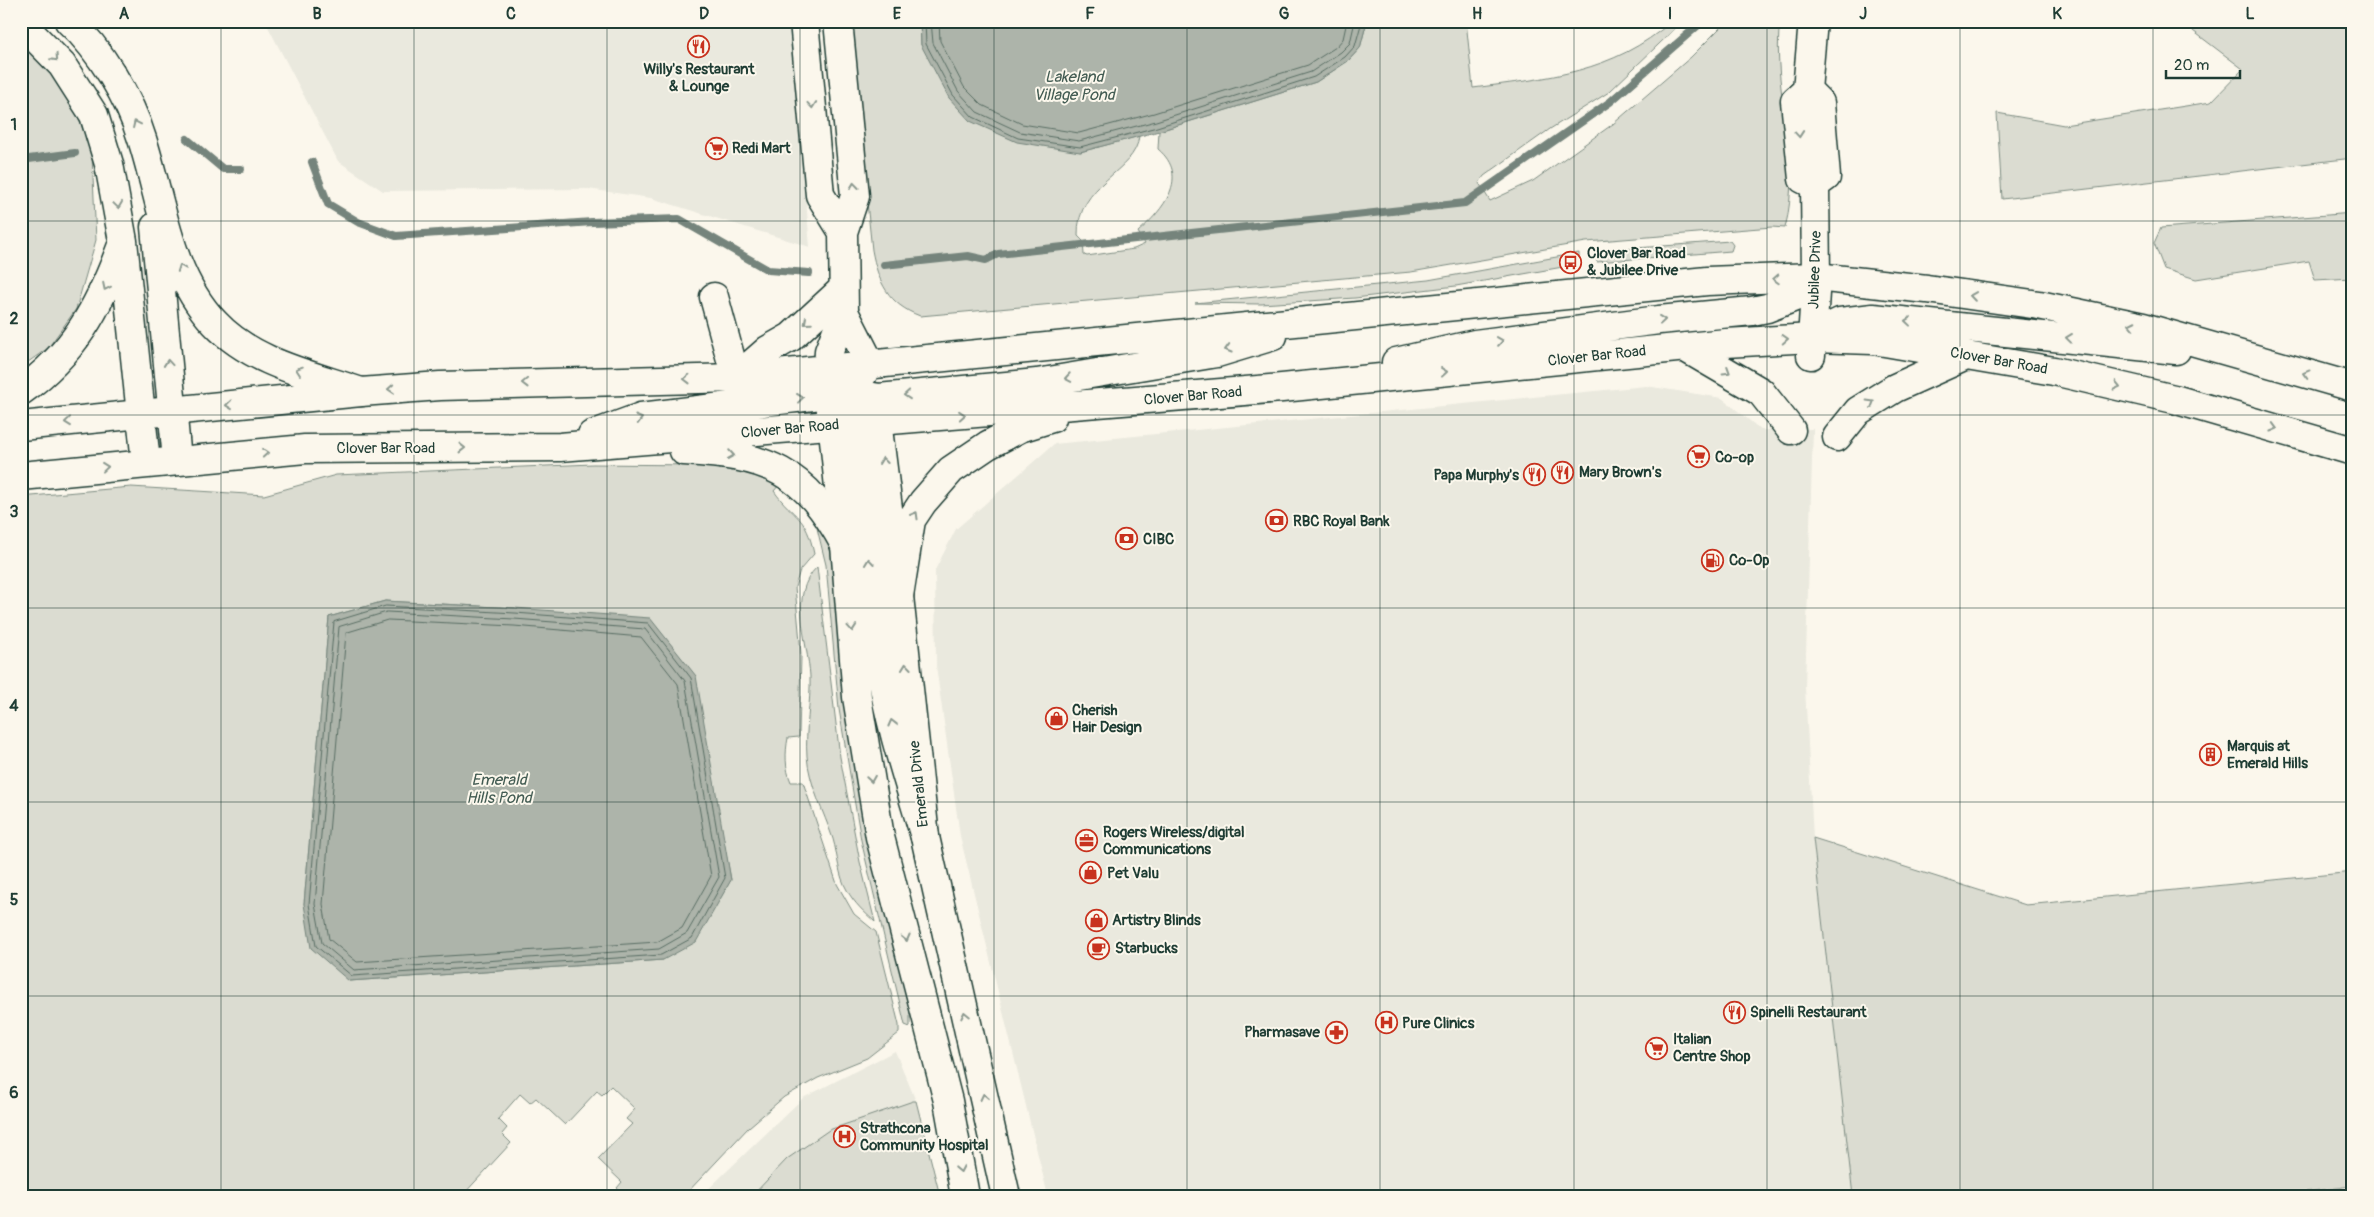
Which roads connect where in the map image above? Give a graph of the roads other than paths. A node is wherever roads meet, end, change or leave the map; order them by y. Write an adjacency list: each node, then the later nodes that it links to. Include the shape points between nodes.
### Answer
1 (69, 21): 8 (main road, one-way to 1, via 142,138 113,74)
2 (804, 21): 7 (main road)
3 (838, 21): 6 (main road)
4 (1813, 21): 11 (main road, Jubilee Drive, via 1807,90 1796,101 1803,179 1815,185)
5 (21, 23): 10 (main road, one-way to 10, via 62,65 94,115 116,192)
6 (841, 59): 7 (main road); 9 (main road, one-way to 6, via 855,196)
7 (809, 65): 9 (main road, one-way to 9, via 820,195)
8 (150, 170): 24 (main road, one-way to 8, via 260,355 216,324 186,281 168,234); 27 (main road, one-way to 8)
9 (843, 232): 13 (main road)
10 (123, 242): 23 (main road, one-way to 23, via 107,284 74,343 53,366); 28 (main road)
11 (1816, 277): 14 (main road, Clover Bar Road, one-way to 14, via 1707,281); 15 (main road, Jubilee Drive); 18 (main road, Clover Bar Road, one-way to 11, via 2143,328 2039,305); 22 (main road, one-way to 11, via 1475,344 1767,308 1800,296)
12 (714, 297): 20 (main road)
13 (843, 301): 19 (main road, Emerald Drive); 20 (main road, one-way to 20, via 768,350); 25 (main road, via 830,352)
14 (1342, 316): 19 (main road, Clover Bar Road); 25 (main road, one-way to 25, via 1217,353 1037,383)
15 (1811, 346): 16 (main road, Clover Bar Road, one-way to 15); 17 (main road, Clover Bar Road, via 1873,340); 18 (main road, one-way to 15, via 1873,318 1840,322)
16 (1684, 347): 22 (main road, Clover Bar Road, one-way to 16); 30 (main road, one-way to 30, via 1761,392)
17 (1966, 356): 31 (main road, one-way to 17, via 1858,411 1896,388); 33 (main road, Clover Bar Road, one-way to 33, via 2054,371 2174,399)
18 (2240, 356): 21 (main road, Clover Bar Road, one-way to 18)
19 (870, 365): 25 (main road, Clover Bar Road); 25 (main road, Emerald Drive)
20 (736, 378): 24 (main road, Clover Bar Road, one-way to 24, via 487,384); 25 (main road, Clover Bar Road, one-way to 20)
21 (2353, 387)
22 (1282, 388): 26 (main road, Clover Bar Road)
23 (21, 391)
24 (362, 392): 27 (main road, Clover Bar Road, one-way to 27)
25 (849, 403): 26 (main road, Clover Bar Road, one-way to 26); 32 (main road, Clover Bar Road, one-way to 25); 37 (main road, Emerald Drive); 38 (main road, Emerald Drive, one-way to 25); 39 (main road, one-way to 25, via 892,724 880,664)
26 (1099, 404): 38 (main road, one-way to 26, via 911,520 951,470 1020,428)
27 (172, 411): 28 (main road, Clover Bar Road); 34 (main road)
28 (141, 414): 29 (main road, Clover Bar Road, one-way to 29); 35 (main road)
29 (21, 426)
30 (1791, 430)
31 (1837, 437)
32 (560, 447): 34 (main road, Clover Bar Road, one-way to 32, via 305,449); 37 (main road, one-way to 37, via 718,453 756,460 791,476 808,490)
33 (2353, 451)
34 (177, 460): 35 (main road, Clover Bar Road)
35 (146, 463): 36 (main road, Clover Bar Road, one-way to 35)
36 (21, 476)
37 (845, 545): 40 (main road, Emerald Drive, one-way to 40, via 858,696 880,837 948,1102)
38 (899, 596): 39 (main road, Emerald Drive, one-way to 38)
39 (925, 837): 41 (main road, Emerald Drive, one-way to 39)
40 (966, 1196)
41 (1006, 1196)

